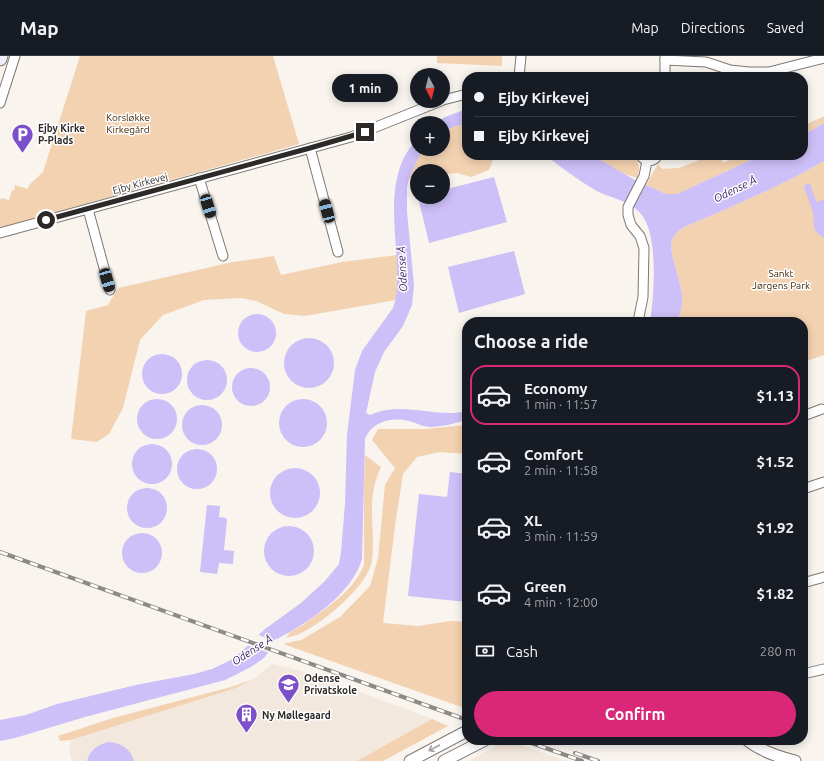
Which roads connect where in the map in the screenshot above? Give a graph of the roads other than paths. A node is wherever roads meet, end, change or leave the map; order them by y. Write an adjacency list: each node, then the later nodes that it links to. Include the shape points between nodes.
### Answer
1 (1, 56): 6 (main road)
2 (15, 56): 11 (street)
3 (520, 56): 7 (street)
4 (665, 58): 5 (street, via 706,62 730,70 749,72 769,72); 8 (street)
5 (824, 58)
6 (0, 59)
7 (519, 72)
8 (665, 72)
9 (462, 95): 10 (street, Ejby Kirkevej)
10 (450, 99)
11 (0, 103)
12 (424, 108): 13 (street, Ejby Kirkevej, via 351,137)
13 (310, 148): 15 (street, Ejby Kirkevej); 18 (street)
14 (644, 160): 21 (street, via 646,168 628,207 631,225 640,236 644,248 643,297)
15 (199, 178): 16 (street, Ejby Kirkevej); 19 (street)
16 (88, 209): 17 (street, Ejby Kirkevej); 20 (street)
17 (0, 233)
18 (338, 252)
19 (223, 256)
20 (110, 290)
21 (639, 317)
22 (822, 408): 23 (street)
23 (808, 414)
24 (824, 482): 25 (street)
25 (808, 487)
26 (824, 577): 27 (street)
27 (808, 582)
28 (824, 670): 29 (street)
29 (808, 673)
30 (462, 733): 33 (street, one-way to 33)
31 (474, 745): 34 (street)
32 (756, 745): 35 (street, via 782,758)
33 (410, 761)
34 (444, 761)
35 (795, 761)

